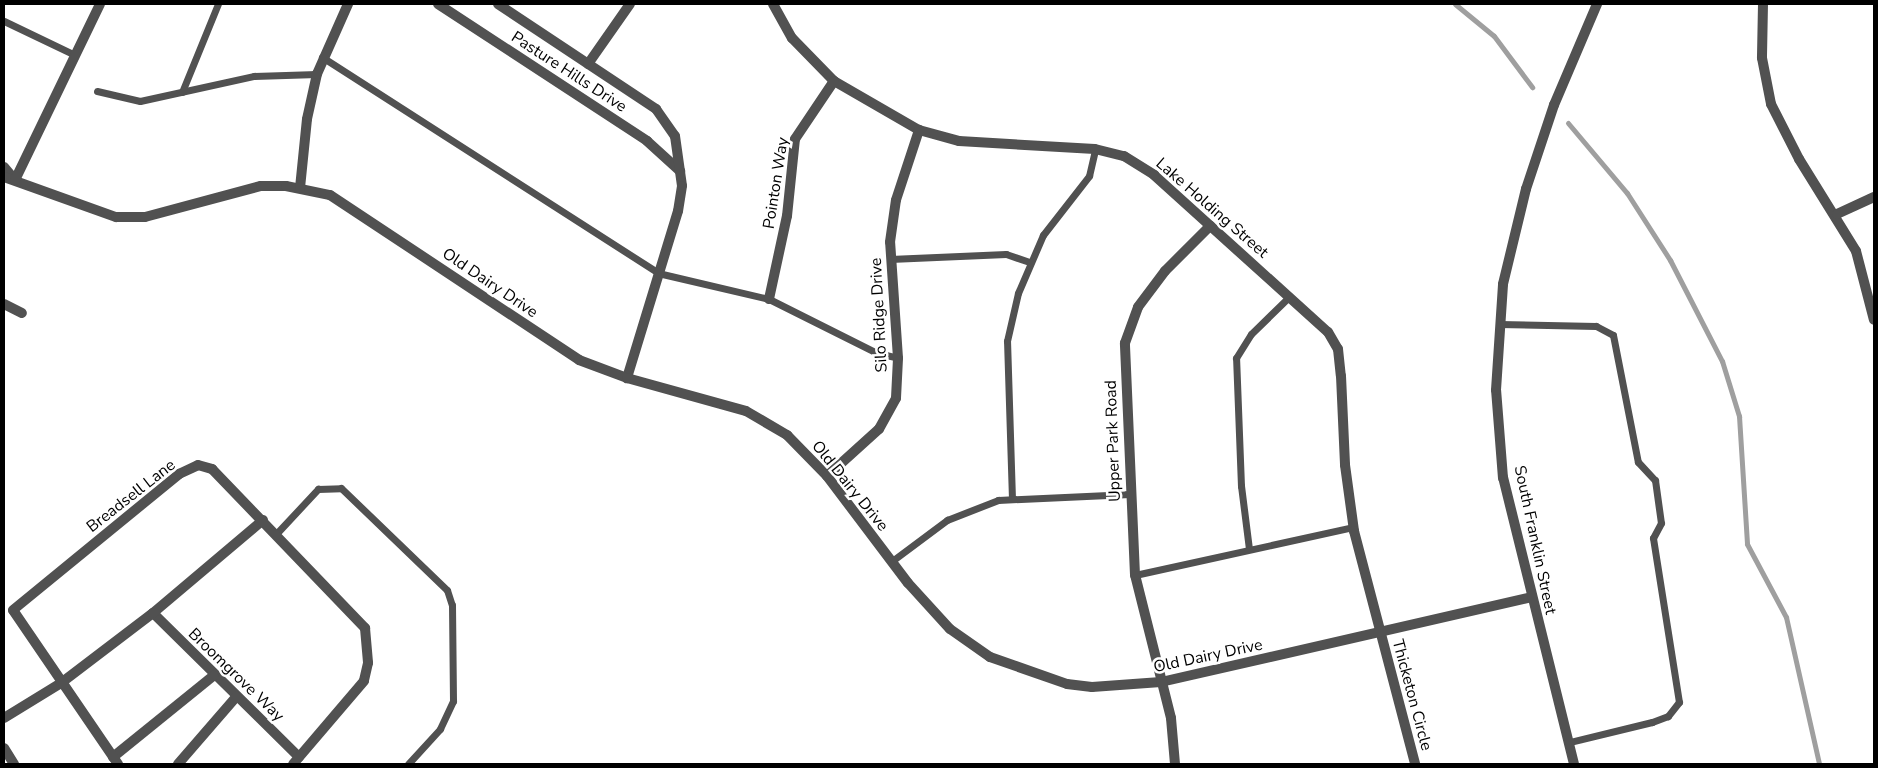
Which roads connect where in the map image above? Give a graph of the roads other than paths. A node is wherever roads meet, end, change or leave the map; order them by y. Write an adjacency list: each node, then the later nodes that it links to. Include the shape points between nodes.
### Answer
1 (100, 4): 11 (street)
2 (218, 4): 17 (lane)
3 (348, 4): 12 (street)
4 (438, 4): 21 (street, Pasture Hills Drive, via 647,141)
5 (498, 4): 13 (street, Pasture Hills Drive)
6 (630, 4): 13 (street)
7 (773, 4): 15 (street, Lake Holding Street, via 792,38)
8 (1597, 4): 36 (street, South Franklin Street, via 1554,105 1526,189 1503,284)
9 (1762, 4): 26 (street, via 1762,58 1771,104 1799,159)
10 (4, 21): 11 (lane)
11 (75, 55): 23 (street)
12 (322, 57): 14 (street); 30 (lane)
13 (588, 64): 21 (street, Pasture Hills Drive, via 656,109 675,136)
14 (318, 74): 17 (lane, via 254,76); 24 (street, via 307,118)
15 (834, 81): 18 (street, Lake Holding Street); 32 (street, Pointon Way, via 796,140 787,216)
16 (97, 91): 17 (lane, via 140,101)
17 (182, 92)
18 (919, 130): 19 (street, Lake Holding Street, via 959,141); 28 (street, Silo Ridge Drive, via 896,200)
19 (1094, 149): 27 (street, Lake Holding Street, via 1124,156 1154,175); 29 (lane, via 1089,176 1043,235)
20 (4, 167): 23 (street, Old Dairy Drive)
21 (680, 171): 30 (street, Pasture Hills Drive, via 678,211)
22 (4, 178): 23 (street, Old Dairy Drive)
23 (15, 180): 24 (street, Old Dairy Drive, via 116,217 160,214 261,186)
24 (300, 188): 38 (street, Old Dairy Drive, via 330,195 354,208 579,360)
25 (1874, 197): 26 (street)
26 (1837, 214): 35 (street, via 1856,250)
27 (1210, 226): 31 (street, Lake Holding Street); 40 (street, Upper Park Road, via 1165,271 1138,307 1125,343)
28 (890, 259): 29 (lane, via 1006,254); 37 (street, Silo Ridge Drive)
29 (1029, 262): 41 (lane, via 1007,341)
30 (658, 272): 32 (lane); 38 (street, Pasture Hills Drive)
31 (1290, 296): 43 (street, Lake Holding Street, via 1328,332 1338,349); 45 (lane, via 1251,334 1236,358 1241,486)
32 (769, 299): 37 (lane, via 877,353)
33 (4, 304): 34 (street)
34 (22, 313)
35 (1874, 320)
36 (1499, 324): 48 (street, South Franklin Street, via 1496,390 1503,478); 56 (lane, via 1596,326 1612,335 1638,462 1655,480 1661,523 1653,538 1679,702 1668,716 1652,722)
37 (898, 358): 39 (street, Silo Ridge Drive, via 896,398 879,429)
38 (627, 378): 39 (street, Old Dairy Drive, via 746,411 788,435)
39 (827, 476): 46 (street, Old Dairy Drive)
40 (1130, 494): 41 (lane); 47 (street, Upper Park Road)
41 (1012, 499): 46 (lane, via 947,520)
42 (262, 520): 44 (street, Breadsell Lane); 49 (street); 53 (street, Breadsell Lane, via 212,470 198,465 179,474 14,610)
43 (1354, 527): 45 (lane); 50 (street, Lake Holding Street)
44 (276, 534): 59 (street, Breadsell Lane, via 365,628 368,663 364,681); 62 (lane, via 318,489 341,488 447,590 452,605 453,701 440,730)
45 (1249, 550): 47 (lane)
46 (892, 561): 52 (street, Old Dairy Drive, via 950,629 990,657 1067,684)
47 (1135, 575): 52 (street, Upper Park Road)
48 (1531, 598): 50 (street, Old Dairy Drive); 56 (street, South Franklin Street)
49 (153, 613): 51 (street, Broomgrove Way); 53 (street)
50 (1380, 633): 52 (street, Old Dairy Drive); 64 (street, Thicketon Circle)
51 (213, 676): 54 (street, Broomgrove Way); 58 (street)
52 (1161, 682): 63 (street, via 1171,718)
53 (61, 683): 55 (street); 58 (street, Breadsell Lane)
54 (236, 697): 59 (street, Broomgrove Way); 61 (street)
55 (4, 718)
56 (1570, 742): 65 (street, South Franklin Street)
57 (4, 748): 60 (street)
58 (115, 761)
59 (296, 761)
60 (14, 764)
61 (178, 764)
62 (408, 764)
63 (1175, 764)
64 (1415, 764)
65 (1574, 764)

